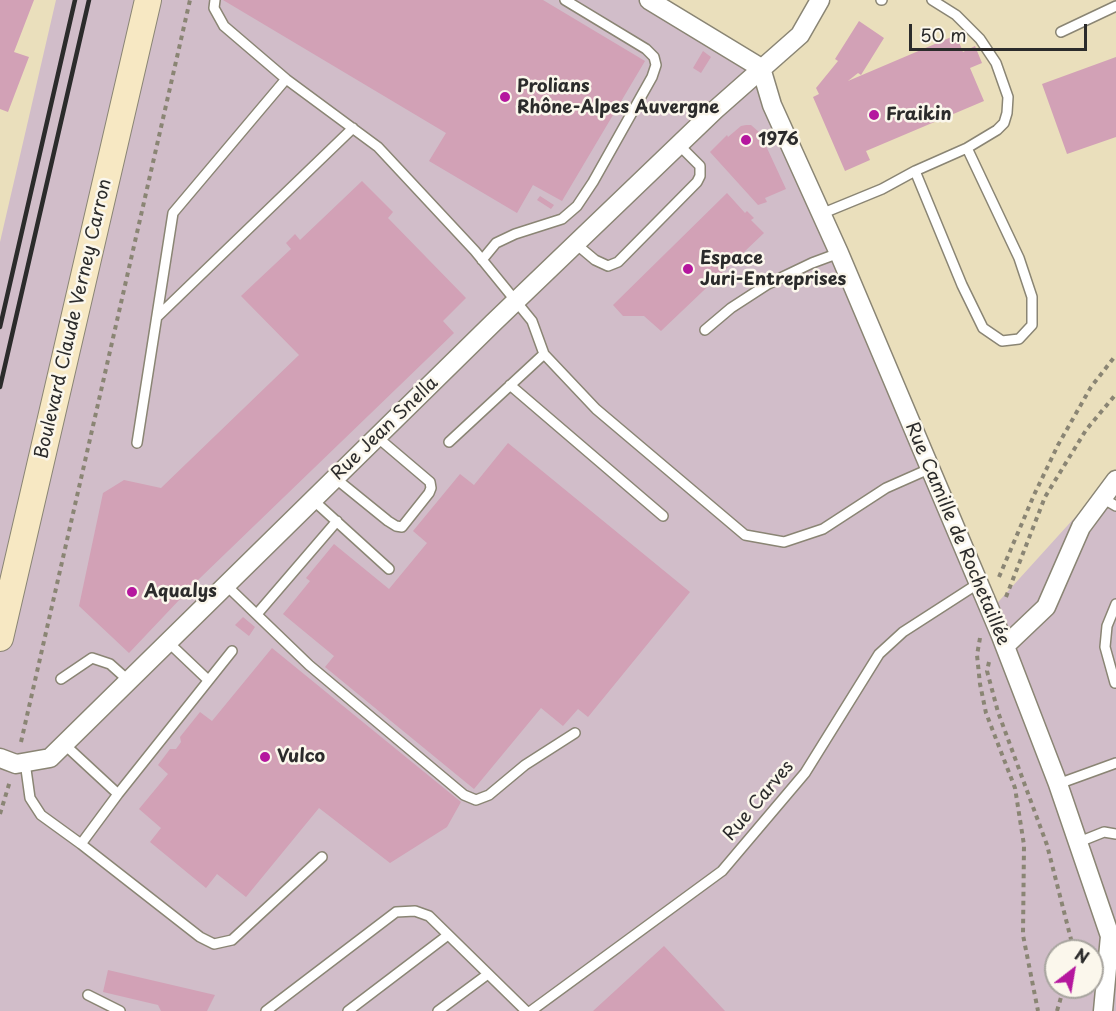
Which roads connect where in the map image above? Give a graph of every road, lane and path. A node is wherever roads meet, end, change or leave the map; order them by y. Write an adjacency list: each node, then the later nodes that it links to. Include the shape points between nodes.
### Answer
1 (148, 0): 42 (main road, Boulevard Claude Verney Carron)
2 (190, 0): 52 (path)
3 (215, 0): 11 (lane, via 214,8 224,26)
4 (565, 0): 19 (lane, via 646,49 656,65 577,206 562,219 496,243)
5 (649, 0): 10 (street)
6 (820, 0): 10 (street, Rue Jean Snella, via 800,35)
7 (932, 0): 14 (lane, via 957,15 980,39 996,63 1008,97 1004,123)
8 (1116, 6): 9 (lane)
9 (1061, 32)
10 (761, 68): 13 (street, Rue Jean Snella); 16 (street, Rue Camille de Rochetaillée, via 772,105)
11 (286, 79): 12 (lane); 21 (lane, via 173,213)
12 (352, 129): 19 (lane, via 378,147); 21 (lane)
13 (679, 145): 17 (street, Rue Jean Snella); 17 (lane, via 700,166 697,182 618,262 608,266)
14 (967, 148): 15 (lane); 15 (lane, via 1019,258 1032,297 1032,325 1019,339 1002,341 983,328)
15 (915, 171): 16 (lane)
16 (821, 214): 18 (street, Rue Camille de Rochetaillée)
17 (576, 244): 20 (street, Rue Jean Snella)
18 (839, 253): 22 (lane, via 768,284 730,308); 29 (street, Rue Camille de Rochetaillée)
19 (482, 260): 20 (lane)
20 (516, 302): 23 (lane, via 531,321); 26 (street, Rue Jean Snella)
21 (157, 317): 28 (lane)
22 (705, 330)
23 (544, 354): 24 (lane); 29 (lane, via 596,409 745,535 784,542 823,529 886,488)
24 (510, 385): 27 (lane); 34 (lane)
25 (1116, 394): 41 (path, via 1086,430 1045,497)
26 (377, 437): 30 (street, Rue Jean Snella); 30 (lane, via 430,482 429,493 402,527 388,521)
27 (450, 442)
28 (136, 443)
29 (929, 469): 37 (street, Rue Camille de Rochetaillée)
30 (335, 478): 32 (street, Rue Jean Snella)
31 (1116, 480): 33 (street)
32 (313, 500): 35 (lane); 38 (street, Rue Jean Snella)
33 (1109, 502): 44 (street, via 1081,527 1046,607)
34 (663, 516)
35 (337, 521): 36 (lane); 40 (lane)
36 (389, 568)
37 (979, 583): 41 (street, Rue Camille de Rochetaillée); 70 (lane, Rue Carves, via 903,632 879,654 805,773 722,871)
38 (226, 585): 40 (lane); 43 (street, Rue Jean Snella)
39 (1116, 604): 49 (lane, via 1107,626 1106,647)
40 (257, 614): 50 (lane, via 309,665 464,795 476,800 489,795 525,765)
41 (996, 623): 44 (street, Rue Camille de Rochetaillée); 62 (path, via 987,671 1047,845)
42 (0, 638)
43 (168, 642): 47 (lane); 48 (street, Rue Jean Snella)
44 (1005, 646): 54 (street, Rue Camille de Rochetaillée)
45 (232, 651): 47 (lane)
46 (61, 679): 48 (lane, via 92,658 110,664)
47 (208, 680): 55 (lane)
48 (129, 681): 51 (street, Rue Jean Snella)
49 (1115, 682)
50 (574, 733)
51 (64, 744): 52 (street, Rue Jean Snella, via 50,758); 55 (lane)
52 (14, 762): 56 (path); 59 (lane, via 40,814)
53 (1116, 763): 54 (lane)
54 (1058, 784): 58 (street, Rue Camille de Rochetaillée)
55 (118, 794): 59 (lane)
56 (0, 814)
57 (1116, 834): 58 (lane, via 1104,832)
58 (1078, 842): 71 (street, Rue Camille de Rochetaillée, via 1110,936)
59 (81, 844): 60 (lane, via 214,944 232,940)
60 (322, 857)
61 (448, 935): 63 (lane); 66 (lane, via 429,916 416,911 396,912); 67 (lane)
62 (1071, 939)
63 (488, 974): 68 (lane); 69 (lane)
64 (88, 995): 65 (lane)
65 (120, 1011)
66 (266, 1011)
67 (348, 1011)
68 (438, 1011)
69 (526, 1011)
70 (531, 1011)
71 (1103, 1011)

